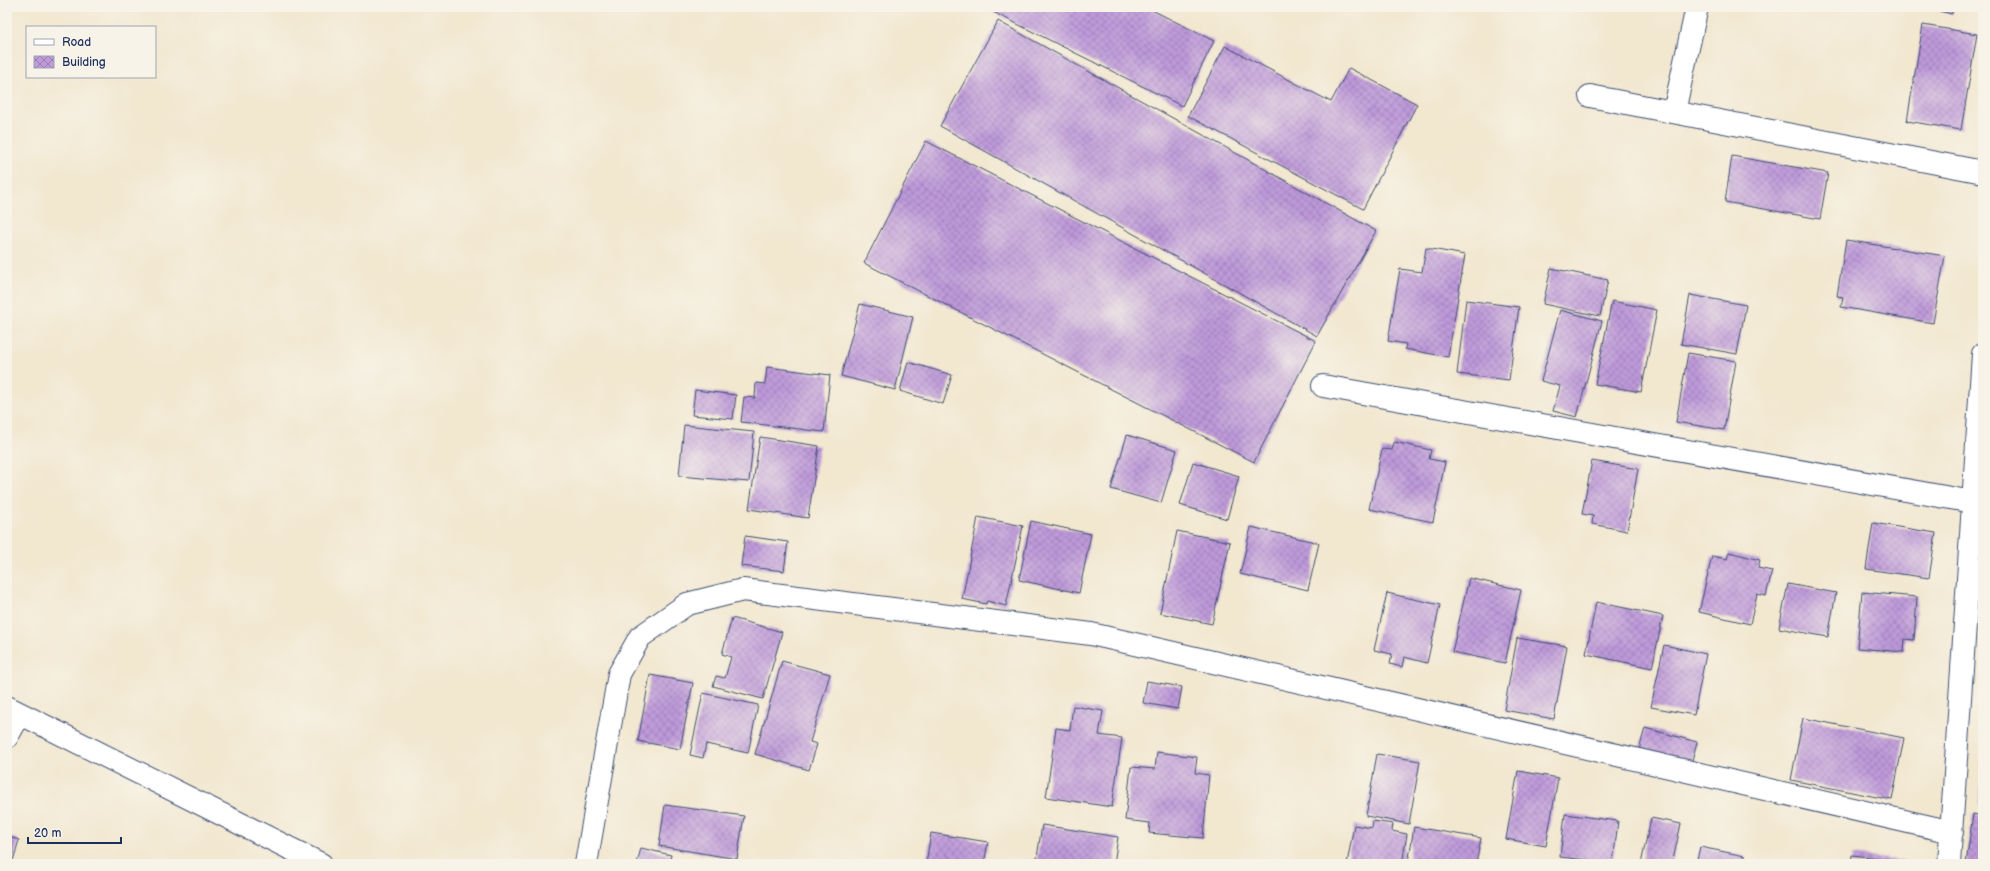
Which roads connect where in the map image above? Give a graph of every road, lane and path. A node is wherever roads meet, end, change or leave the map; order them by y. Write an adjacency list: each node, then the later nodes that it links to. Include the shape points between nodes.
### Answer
1 (1698, 7): 3 (street)
2 (1590, 96): 3 (street)
3 (1674, 112): 4 (street)
4 (1983, 172)
5 (1983, 354): 7 (street)
6 (1323, 386): 7 (street)
7 (1973, 502): 8 (street)
8 (1975, 599): 11 (street)
9 (14, 711): 10 (street); 12 (street)
10 (7, 737)
11 (1952, 832): 13 (street, via 1090,634 743,590 687,604 640,637 619,674); 14 (street)
12 (321, 864)
13 (586, 864)
14 (1949, 864)

